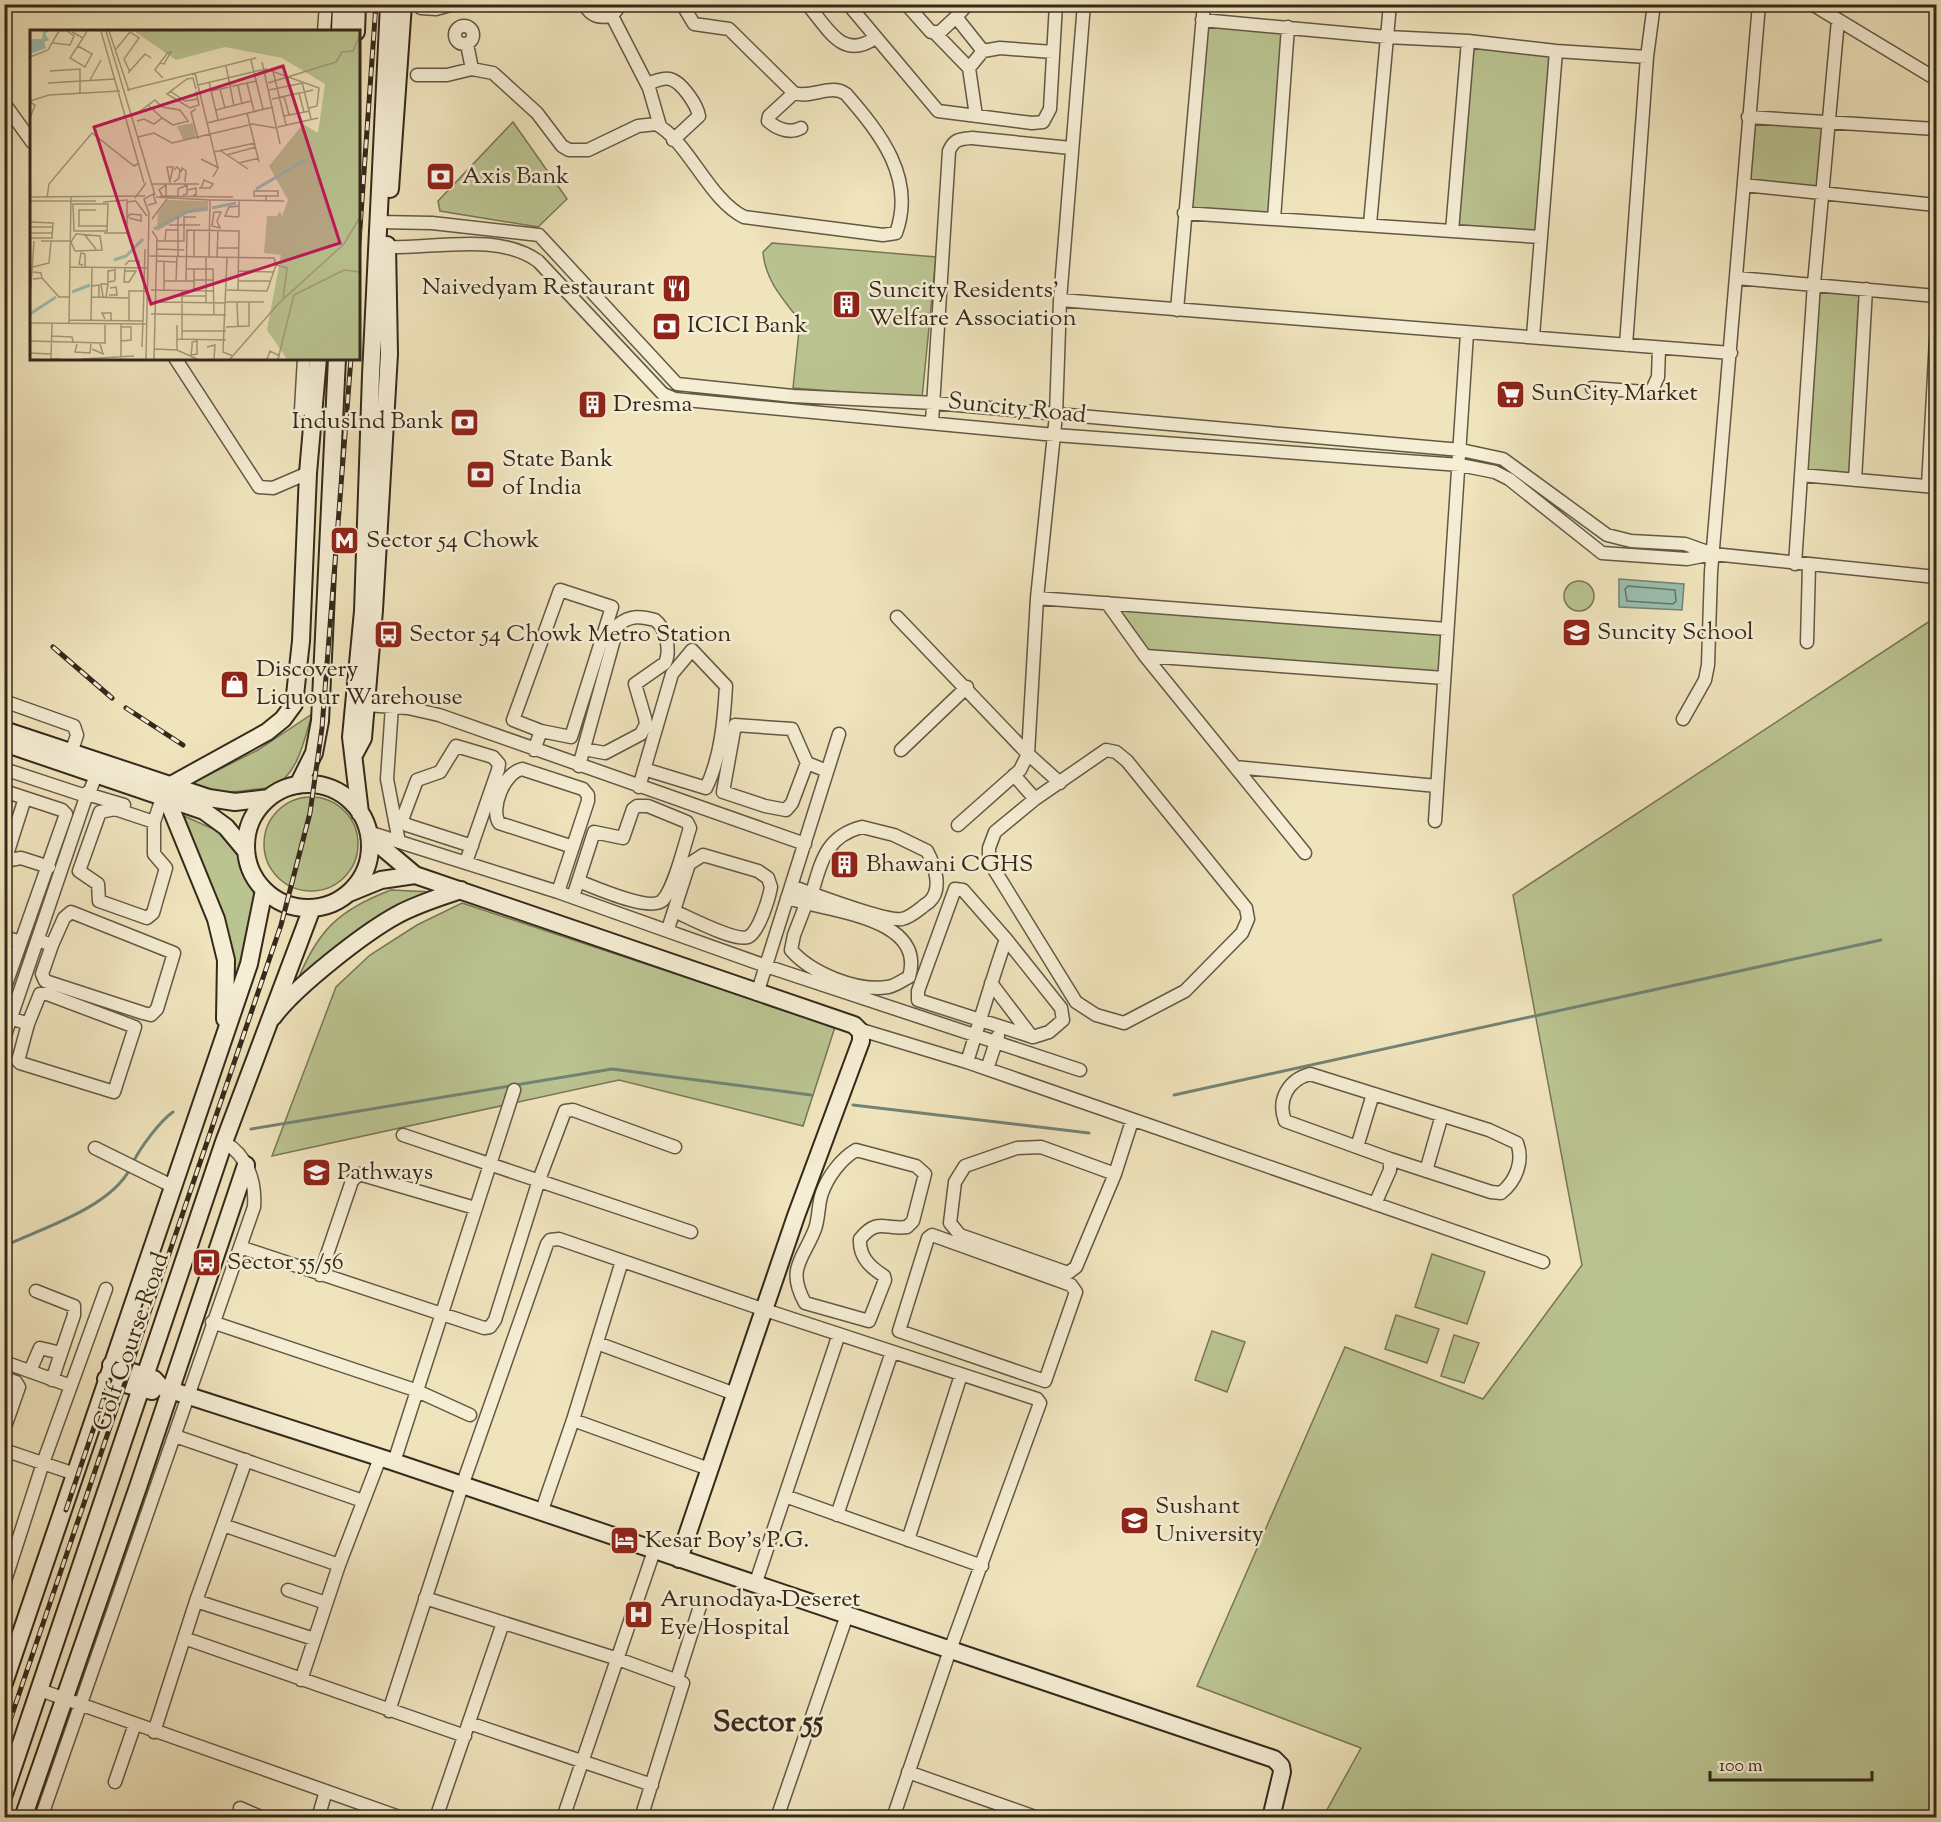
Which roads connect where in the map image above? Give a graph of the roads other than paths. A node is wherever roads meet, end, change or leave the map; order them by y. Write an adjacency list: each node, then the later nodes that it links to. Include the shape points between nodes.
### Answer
1 (326, 4): 27 (street)
2 (341, 4): 28 (street)
3 (357, 4): 29 (street)
4 (389, 4): 59 (street)
5 (403, 4): 59 (street)
6 (456, 4): 21 (street); 39 (street, via 462,26 473,31 474,38 467,44)
7 (584, 4): 22 (street, via 598,17)
8 (621, 4): 22 (street)
9 (682, 4): 43 (street, via 694,24 729,29)
10 (807, 4): 32 (street, via 841,44 862,47)
11 (848, 4): 32 (street)
12 (906, 4): 30 (street, via 924,27)
13 (968, 4): 23 (street)
14 (1056, 4): 36 (street)
15 (1084, 4): 53 (street)
16 (1204, 4): 24 (street)
17 (1390, 4): 31 (street)
18 (1654, 4): 37 (street)
19 (1759, 4): 46 (street)
20 (1812, 4): 25 (street)
21 (421, 8)
22 (612, 16): 42 (street)
23 (956, 17): 30 (street); 34 (street)
24 (1202, 20): 26 (street); 57 (street)
25 (1838, 20): 41 (street); 47 (street)
26 (1288, 27): 31 (street); 58 (street)
27 (324, 30)
28 (340, 30)
29 (356, 30)
30 (935, 33): 38 (street)
31 (1387, 37): 33 (street); 60 (street)
32 (875, 38): 45 (street, via 938,111)
33 (1468, 41): 35 (street); 61 (street)
34 (983, 51): 36 (street, via 1000,48); 38 (street)
35 (1556, 51): 37 (street); 62 (street)
36 (1053, 52): 45 (street, via 1050,109 1043,122)
37 (1647, 57): 73 (street)
38 (969, 68): 45 (street)
39 (472, 69): 40 (street, via 447,75); 48 (street, via 494,73 569,150 588,150 647,123)
40 (417, 75)
41 (1936, 79)
42 (647, 84): 48 (street); 52 (street, via 662,78 676,81 698,109 699,116)
43 (794, 93): 49 (street, via 768,121 794,132); 52 (street, via 841,90 889,151 902,195 896,233 883,235 744,217 726,204)
44 (4, 104): 51 (street)
45 (976, 116)
46 (1748, 117): 47 (street); 54 (street)
47 (1828, 123): 50 (street); 55 (street)
48 (660, 126): 52 (street)
49 (801, 128)
50 (1936, 129)
51 (30, 139)
52 (673, 140)
53 (1071, 148): 68 (street); 81 (street, via 972,138 952,143)
54 (1744, 185): 55 (street); 64 (street)
55 (1822, 194): 56 (street); 65 (street)
56 (1936, 205)
57 (1184, 213): 58 (street); 69 (street)
58 (1274, 219): 60 (street)
59 (383, 223): 63 (street); 81 (street, via 442,224 529,232 543,237 670,379 681,384 793,396)
60 (1370, 224): 61 (street)
61 (1452, 231): 62 (street)
62 (1540, 237): 71 (street)
63 (382, 247): 84 (street, Suncity Road, via 487,245 523,251 538,261 663,394 675,399); 107 (street, via 389,354); 119 (street)
64 (1737, 278): 65 (street); 75 (street)
65 (1814, 284): 66 (street); 89 (street)
66 (1866, 288): 67 (street); 90 (street)
67 (1936, 296)
68 (1060, 300): 69 (street); 83 (street)
69 (1177, 310): 70 (street)
70 (1467, 333): 71 (street); 86 (street)
71 (1533, 336): 73 (street)
72 (1936, 339): 91 (street)
73 (1626, 345): 74 (street)
74 (1659, 348): 75 (street); 80 (street, via 1658,377 1652,390)
75 (1731, 353): 92 (street)
76 (176, 360): 88 (street, via 259,486 273,488)
77 (304, 360): 82 (street)
78 (318, 360): 88 (street)
79 (337, 360): 103 (street)
80 (1592, 388)
81 (934, 403): 83 (street); 84 (street)
82 (301, 410)
83 (1056, 416): 85 (street); 86 (street)
84 (932, 422): 85 (street, Suncity Road)
85 (1054, 435): 87 (street, Suncity Road); 96 (street)
86 (1461, 450): 87 (street); 92 (street, via 1503,459 1616,539 1685,544)
87 (1460, 465): 92 (street, Suncity Road, via 1509,479 1602,553 1687,559); 99 (street)
88 (308, 473): 102 (street)
89 (1801, 475): 90 (street); 93 (street)
90 (1855, 480): 91 (street)
91 (1932, 486)
92 (1713, 554): 93 (street); 109 (street, via 1706,673)
93 (1795, 564): 94 (street)
94 (1809, 565): 95 (street); 100 (street)
95 (1936, 577)
96 (1037, 598): 97 (street); 118 (street)
97 (1107, 603): 99 (street); 101 (street)
98 (897, 617): 105 (street)
99 (1447, 629): 104 (street)
100 (1807, 642)
101 (1145, 656): 104 (street); 122 (street)
102 (298, 676): 103 (street); 134 (street, via 294,704 284,719)
103 (320, 678): 129 (street, via 320,721 314,753)
104 (1444, 678): 130 (street)
105 (967, 687): 116 (street); 118 (street)
106 (4, 701): 117 (street, via 74,726 77,735)
107 (366, 705): 108 (street); 119 (street, via 363,738)
108 (392, 705): 115 (street, via 439,715); 143 (street, via 387,779)
109 (1683, 719)
110 (4, 730): 117 (street)
111 (541, 731): 111 (street, via 571,737 612,607 560,590 513,720); 115 (street)
112 (839, 734): 125 (street)
113 (4, 743): 126 (street)
114 (584, 749): 114 (street, via 605,753 637,738 645,728 634,684 668,657 664,634 655,620 634,617 618,625); 121 (street)
115 (534, 750): 121 (street)
116 (901, 750)
117 (71, 753): 134 (street)
118 (1028, 754): 127 (street); 128 (street)
119 (352, 758): 138 (street)
120 (807, 763): 120 (street, via 786,810 723,792 735,726 792,729); 125 (street)
121 (579, 766): 131 (street)
122 (1235, 767): 130 (street); 148 (street)
123 (4, 769): 133 (street)
124 (644, 769): 124 (street, via 706,788 712,775 724,721 726,686 692,650 672,674); 131 (street)
125 (827, 771): 144 (street)
126 (96, 775): 133 (street); 134 (street)
127 (1014, 776): 137 (street); 141 (street)
128 (1060, 783): 137 (street); 137 (street, via 1097,754 1106,750 1116,752 1246,908 1248,919 1242,933 1185,991 1124,1023 1096,1015 1076,1002 988,861 995,832)
129 (298, 785): 136 (street); 138 (street, via 333,790)
130 (1437, 786): 140 (street)
131 (639, 787): 144 (street)
132 (4, 791): 135 (street)
133 (87, 794): 139 (street); 166 (street)
134 (167, 794): 136 (street, via 235,802); 139 (street); 147 (street, via 204,811 226,827); 182 (street, via 216,919 226,960)
135 (26, 798): 149 (street); 151 (street, via 66,814)
136 (269, 798): 147 (street, via 251,822)
137 (1035, 799)
138 (360, 813): 142 (street)
139 (155, 818): 139 (street, via 154,854 166,868 153,914 147,918 99,901 98,884 79,871 100,812 115,810)
140 (1435, 821)
141 (958, 825)
142 (369, 834): 143 (street); 152 (street); 158 (street, via 366,869)
143 (399, 842): 150 (street)
144 (805, 844): 157 (street)
145 (472, 846): 145 (street, via 500,764 493,757 456,746 440,772 417,780 402,820); 150 (street)
146 (573, 847): 146 (street, via 588,795 583,789 522,769 512,773 495,810 500,823); 156 (street)
147 (246, 851): 154 (street, via 252,872)
148 (1305, 853)
149 (5, 861): 151 (street, via 21,858)
150 (466, 862): 156 (street)
151 (49, 867): 167 (street)
152 (415, 875): 155 (street); 158 (street, via 381,880)
153 (578, 881): 153 (street, via 594,832 623,838 636,806 648,806 687,822 690,828 666,896 659,903 645,904); 159 (street)
154 (264, 890): 161 (street, via 294,907); 182 (street, Golf Course Road, via 249,964)
155 (461, 890): 172 (street); 176 (street, via 396,915 289,998)
156 (558, 892): 159 (street)
157 (789, 892): 160 (street); 169 (street)
158 (349, 893): 161 (street, via 331,904)
159 (573, 897): 163 (street)
160 (809, 898): 160 (street, via 892,930 907,942 912,956 909,977 890,987 873,988 813,968 799,959 791,950); 160 (street, via 899,920 911,916 934,897 937,884 927,851 894,835 862,827 824,852)
161 (312, 908): 176 (street, Golf Course Road)
162 (674, 911): 162 (street, via 689,864 703,855 758,871 768,878 771,887 759,922 750,936 743,938); 163 (street)
163 (668, 929): 169 (street)
164 (4, 937): 167 (street)
165 (1006, 939): 170 (street); 174 (street, via 963,890 952,891 917,998); 180 (street, via 1064,1013 1061,1025)
166 (38, 940): 168 (street); 173 (street)
167 (21, 942): 171 (street)
168 (52, 945): 168 (street, via 42,975 45,981 151,1015 157,1009 175,958 174,953 161,946 71,912 64,918)
169 (766, 966): 172 (street); 179 (street)
170 (991, 982): 174 (street); 180 (street)
171 (4, 990)
172 (757, 994): 178 (street)
173 (11, 1018): 175 (street); 181 (street)
174 (980, 1021): 177 (street); 179 (street)
175 (28, 1024): 175 (street, via 40,994 135,1027 114,1092 18,1061)
176 (266, 1026): 192 (street, Golf Course Road)
177 (1000, 1027): 180 (street); 183 (street)
178 (858, 1029): 184 (street); 206 (street, via 861,1041)
179 (975, 1037): 183 (street); 184 (street)
180 (1033, 1037)
181 (4, 1038)
182 (222, 1042): 202 (street, Golf Course Road)
183 (995, 1043): 185 (street); 186 (street)
184 (967, 1062): 185 (street)
185 (987, 1069): 190 (street)
186 (1080, 1070)
187 (514, 1090): 197 (street)
188 (1373, 1094): 189 (street); 194 (street); 194 (street, via 1310,1074 1289,1084 1281,1110 1285,1121)
189 (1442, 1115): 199 (street); 199 (street, via 1508,1137 1517,1143 1522,1155 1512,1184 1501,1193)
190 (1132, 1121): 200 (street); 203 (street)
191 (403, 1135): 197 (street)
192 (224, 1142): 198 (street, via 238,1151); 230 (street, Golf Course Road)
193 (675, 1147): 201 (street, via 573,1110 565,1111)
194 (1357, 1147): 196 (street)
195 (95, 1148): 202 (street)
196 (1390, 1159): 199 (street); 203 (street, via 1390,1170)
197 (489, 1163): 201 (street); 204 (street)
198 (246, 1165): 209 (street, via 255,1197); 232 (street)
199 (1426, 1171)
200 (1116, 1174): 200 (street, via 1041,1147 1017,1148 965,1166 955,1182 950,1223 960,1235 1068,1273 1076,1268)
201 (539, 1180): 208 (street); 216 (street, via 490,1327)
202 (169, 1185): 226 (street, Golf Course Road); 245 (street)
203 (1375, 1203): 211 (street)
204 (475, 1208): 212 (street, via 359,1174 352,1181); 216 (street)
205 (818, 1216): 206 (street); 207 (street); 207 (street, via 822,1193 843,1158 856,1150 916,1166 925,1174 913,1221 907,1227 884,1224 870,1229 860,1239 862,1255 885,1281 869,1321 805,1303 798,1290 797,1273 799,1258)
206 (796, 1217): 207 (street); 215 (street)
207 (814, 1230)
208 (691, 1232)
209 (240, 1247): 212 (street); 217 (street)
210 (622, 1261): 215 (street); 219 (street); 246 (street, via 560,1239 549,1240)
211 (1543, 1262)
212 (320, 1275): 216 (street)
213 (106, 1289): 231 (street)
214 (36, 1291): 221 (street, via 74,1306)
215 (765, 1310): 218 (street); 234 (street)
216 (441, 1314): 233 (street)
217 (212, 1322): 233 (street); 235 (street)
218 (839, 1334): 220 (street); 247 (street)
219 (597, 1343): 234 (street); 237 (street)
220 (892, 1352): 227 (street); 250 (street)
221 (61, 1353): 225 (street, via 40,1348); 229 (street)
222 (963, 1354): 223 (street); 223 (street, via 899,1331 932,1235 1071,1285 1076,1292 1045,1381); 227 (street)
223 (979, 1360): 227 (street)
224 (4, 1362): 225 (street)
225 (30, 1371): 229 (street)
226 (109, 1372): 230 (street); 245 (street, Golf Course Road)
227 (963, 1375): 252 (street); 256 (street, via 1040,1403)
228 (4, 1378): 238 (street, via 16,1382 19,1388)
229 (52, 1380): 231 (street)
230 (144, 1383): 232 (street, via 154,1379); 275 (street, Golf Course Road)
231 (71, 1386): 243 (street)
232 (165, 1389): 235 (street); 276 (street)
233 (415, 1390): 236 (street); 242 (street)
234 (735, 1394): 244 (street)
235 (189, 1395): 239 (street); 242 (street)
236 (470, 1415)
237 (573, 1420): 244 (street); 249 (street)
238 (5, 1426)
239 (175, 1436): 241 (street); 277 (street)
240 (4, 1450): 243 (street)
241 (246, 1460): 248 (street); 251 (street)
242 (387, 1460): 246 (street); 248 (street)
243 (43, 1463): 245 (street); 257 (street)
244 (709, 1469): 254 (street)
245 (70, 1473): 269 (street); 274 (street, Golf Course Road)
246 (462, 1486): 249 (street); 261 (street)
247 (785, 1496): 250 (street); 259 (street)
248 (363, 1501): 255 (street)
249 (541, 1513): 253 (street)
250 (837, 1515): 252 (street)
251 (223, 1525): 255 (street); 262 (street)
252 (908, 1540): 256 (street)
253 (654, 1551): 254 (street); 271 (street)
254 (679, 1559): 259 (street)
255 (339, 1565): 263 (street)
256 (982, 1566): 270 (street)
257 (7, 1569): 258 (street)
258 (4, 1584)
259 (755, 1585): 265 (street)
260 (288, 1590): 263 (street)
261 (425, 1598): 266 (street); 278 (street)
262 (196, 1601): 267 (street); 268 (street)
263 (326, 1603): 268 (street)
264 (701, 1603): 272 (street)
265 (847, 1616): 270 (street); 298 (street)
266 (503, 1623): 271 (street); 279 (street)
267 (184, 1638): 273 (street); 281 (street)
268 (314, 1639): 273 (street)
269 (4, 1646)
270 (950, 1650): 284 (street); 301 (street, via 1274,1760 1282,1773)
271 (618, 1659): 272 (street); 283 (street)
272 (677, 1678): 286 (street, via 683,1688)
273 (301, 1680): 278 (street)
274 (5, 1682)
275 (40, 1690): 276 (street); 288 (street, Golf Course Road)
276 (64, 1699): 277 (street); 291 (street)
277 (81, 1705): 280 (street); 290 (street)
278 (388, 1711): 282 (street)
279 (470, 1723): 282 (street); 283 (street)
280 (135, 1724): 281 (street); 285 (street)
281 (154, 1732): 287 (street)
282 (465, 1736): 295 (street)
283 (583, 1761): 286 (street); 296 (street)
284 (908, 1772): 299 (street); 300 (street)
285 (116, 1782)
286 (652, 1785): 297 (street)
287 (326, 1791): 293 (street); 294 (street)
288 (4, 1794)
289 (240, 1809): 292 (street)
290 (45, 1816)
291 (23, 1818)
292 (263, 1818)
293 (318, 1818)
294 (402, 1818)
295 (436, 1818)
296 (563, 1818)
297 (641, 1818)
298 (777, 1818)
299 (893, 1818)
300 (1038, 1818)
301 (1271, 1818)

